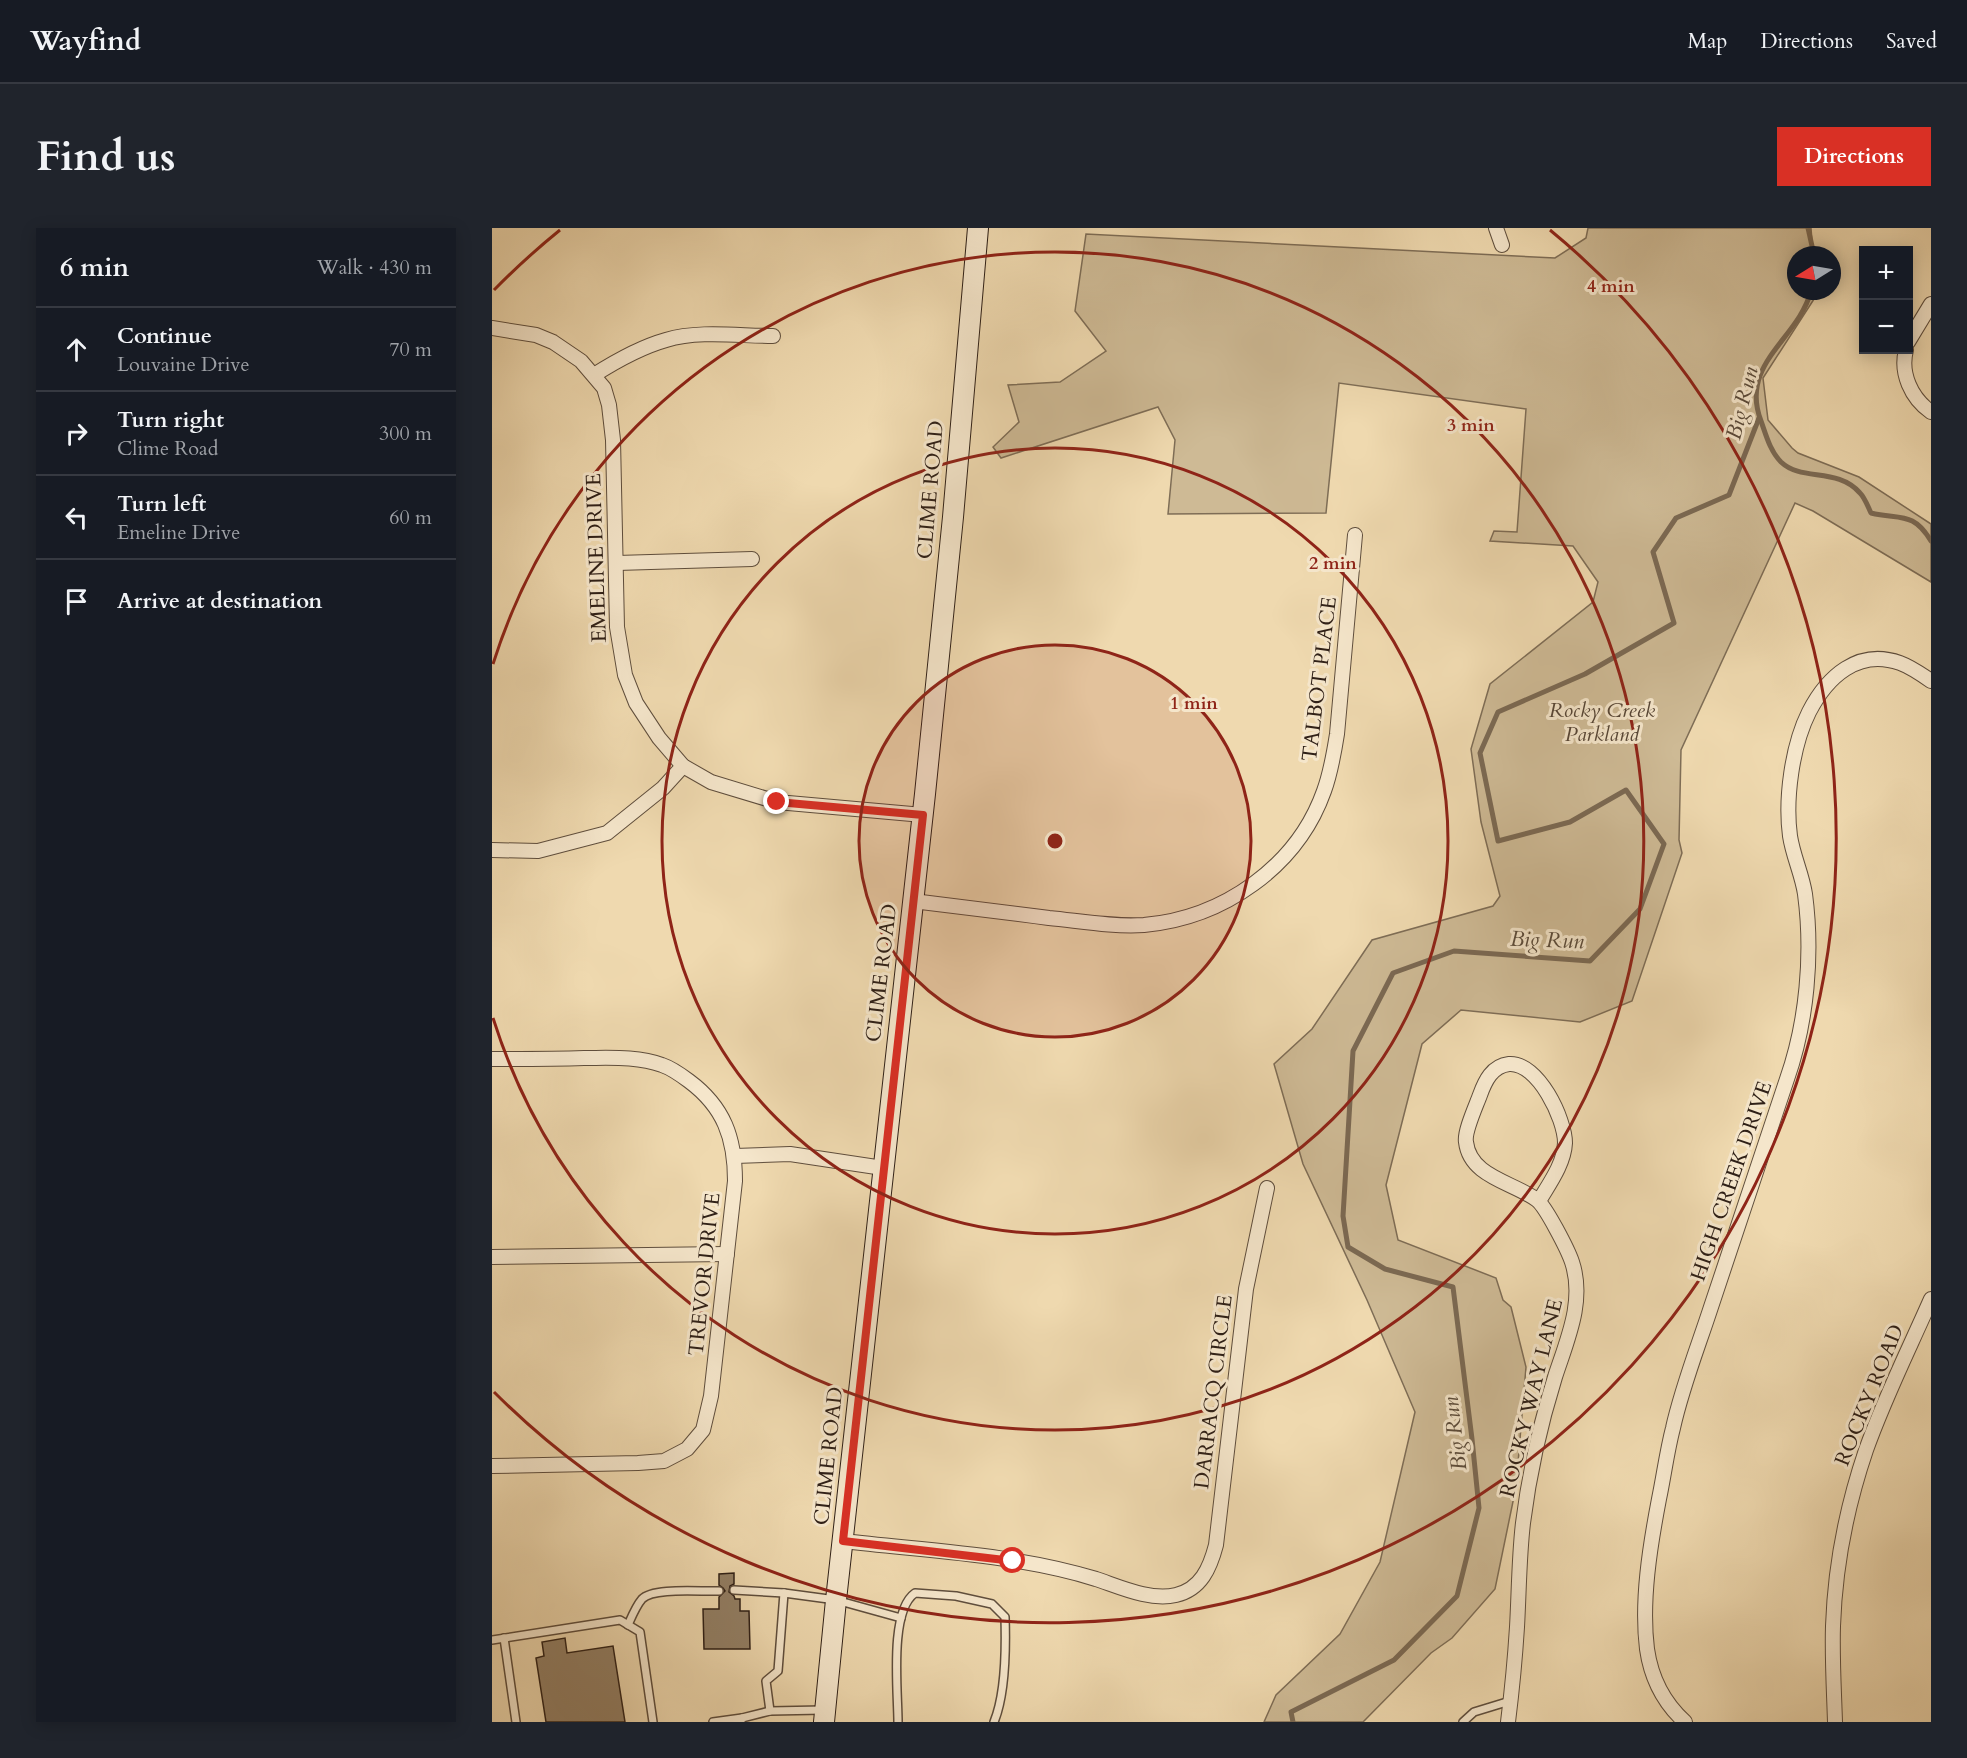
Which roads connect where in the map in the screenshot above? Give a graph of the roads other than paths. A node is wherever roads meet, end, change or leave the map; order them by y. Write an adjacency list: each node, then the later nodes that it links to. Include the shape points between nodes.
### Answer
1 (978, 228): 16 (main road, CLIME ROAD)
2 (1496, 228): 3 (street)
3 (1502, 245)
4 (1931, 304): 6 (street)
5 (492, 328): 9 (street, via 536,335 553,342)
6 (1913, 334)
7 (773, 336): 9 (street, via 666,340)
8 (1905, 354): 10 (street, via 1908,386)
9 (594, 375): 13 (street, EMELINE DRIVE, via 604,388 612,419)
10 (1931, 412)
11 (1355, 535): 18 (street, TALBOT PLACE, via 1332,765 1308,824 1287,855 1260,879 1231,899 1202,912 1144,925)
12 (752, 559): 13 (street)
13 (617, 563): 15 (street, EMELINE DRIVE, via 617,627 625,675 642,712)
14 (1931, 681): 48 (street, HIGH CREEK DRIVE, via 1902,663 1887,659 1871,659 1846,667 1809,712 1799,738 1789,812 1790,839 1801,874 1807,915 1805,1012 1789,1073 1673,1426 1648,1555 1647,1647 1651,1668 1672,1711)
15 (683, 766): 16 (street, EMELINE DRIVE, via 711,782 777,802); 17 (street, via 663,788 607,833 538,851)
16 (923, 815): 18 (main road, CLIME ROAD)
17 (492, 850)
18 (914, 901): 21 (main road, CLIME ROAD)
19 (492, 1059): 20 (street, TREVOR DRIVE, via 605,1058 662,1065 700,1089 717,1108 729,1131)
20 (735, 1156): 21 (street, via 790,1154); 24 (street, TREVOR DRIVE)
21 (883, 1168): 28 (main road, CLIME ROAD)
22 (1267, 1188): 28 (street, DARRACQ CIRCLE, via 1246,1289 1216,1545 1207,1573 1196,1585 1173,1596 1150,1595 1062,1569)
23 (1539, 1200): 23 (street, via 1487,1173 1471,1160 1465,1140 1485,1081 1495,1069 1510,1064 1525,1067 1537,1076 1561,1118 1565,1144 1557,1169); 37 (street, ROCKY WAY LANE, via 1572,1262 1578,1293 1570,1334 1548,1401 1523,1520)
24 (727, 1254): 25 (street); 27 (street, TREVOR DRIVE, via 711,1396 704,1430 687,1449 664,1461)
25 (492, 1257)
26 (1931, 1299): 49 (street, ROCKY ROAD, via 1866,1449 1854,1489 1836,1584)
27 (492, 1466)
28 (843, 1541): 32 (main road, CLIME ROAD)
29 (734, 1590): 31 (lane)
30 (719, 1591): 34 (lane, via 657,1592 644,1597)
31 (784, 1593): 32 (lane); 38 (lane, via 778,1671 766,1681)
32 (836, 1600): 33 (lane); 39 (main road, CLIME ROAD)
33 (901, 1618): 44 (lane, via 897,1637); 45 (lane, via 908,1598 915,1593 992,1604 1005,1617 999,1708)
34 (628, 1625): 35 (lane, via 620,1620); 42 (lane, via 640,1632)
35 (504, 1638): 36 (lane); 41 (lane)
36 (492, 1640)
37 (1510, 1701): 46 (lane, via 1474,1713); 47 (street, ROCKY WAY LANE)
38 (770, 1711): 39 (lane); 40 (lane)
39 (825, 1716)
40 (742, 1720): 43 (lane)
41 (516, 1722)
42 (653, 1722)
43 (713, 1722)
44 (898, 1722)
45 (994, 1722)
46 (1463, 1722)
47 (1508, 1722)
48 (1684, 1722)
49 (1835, 1722)

